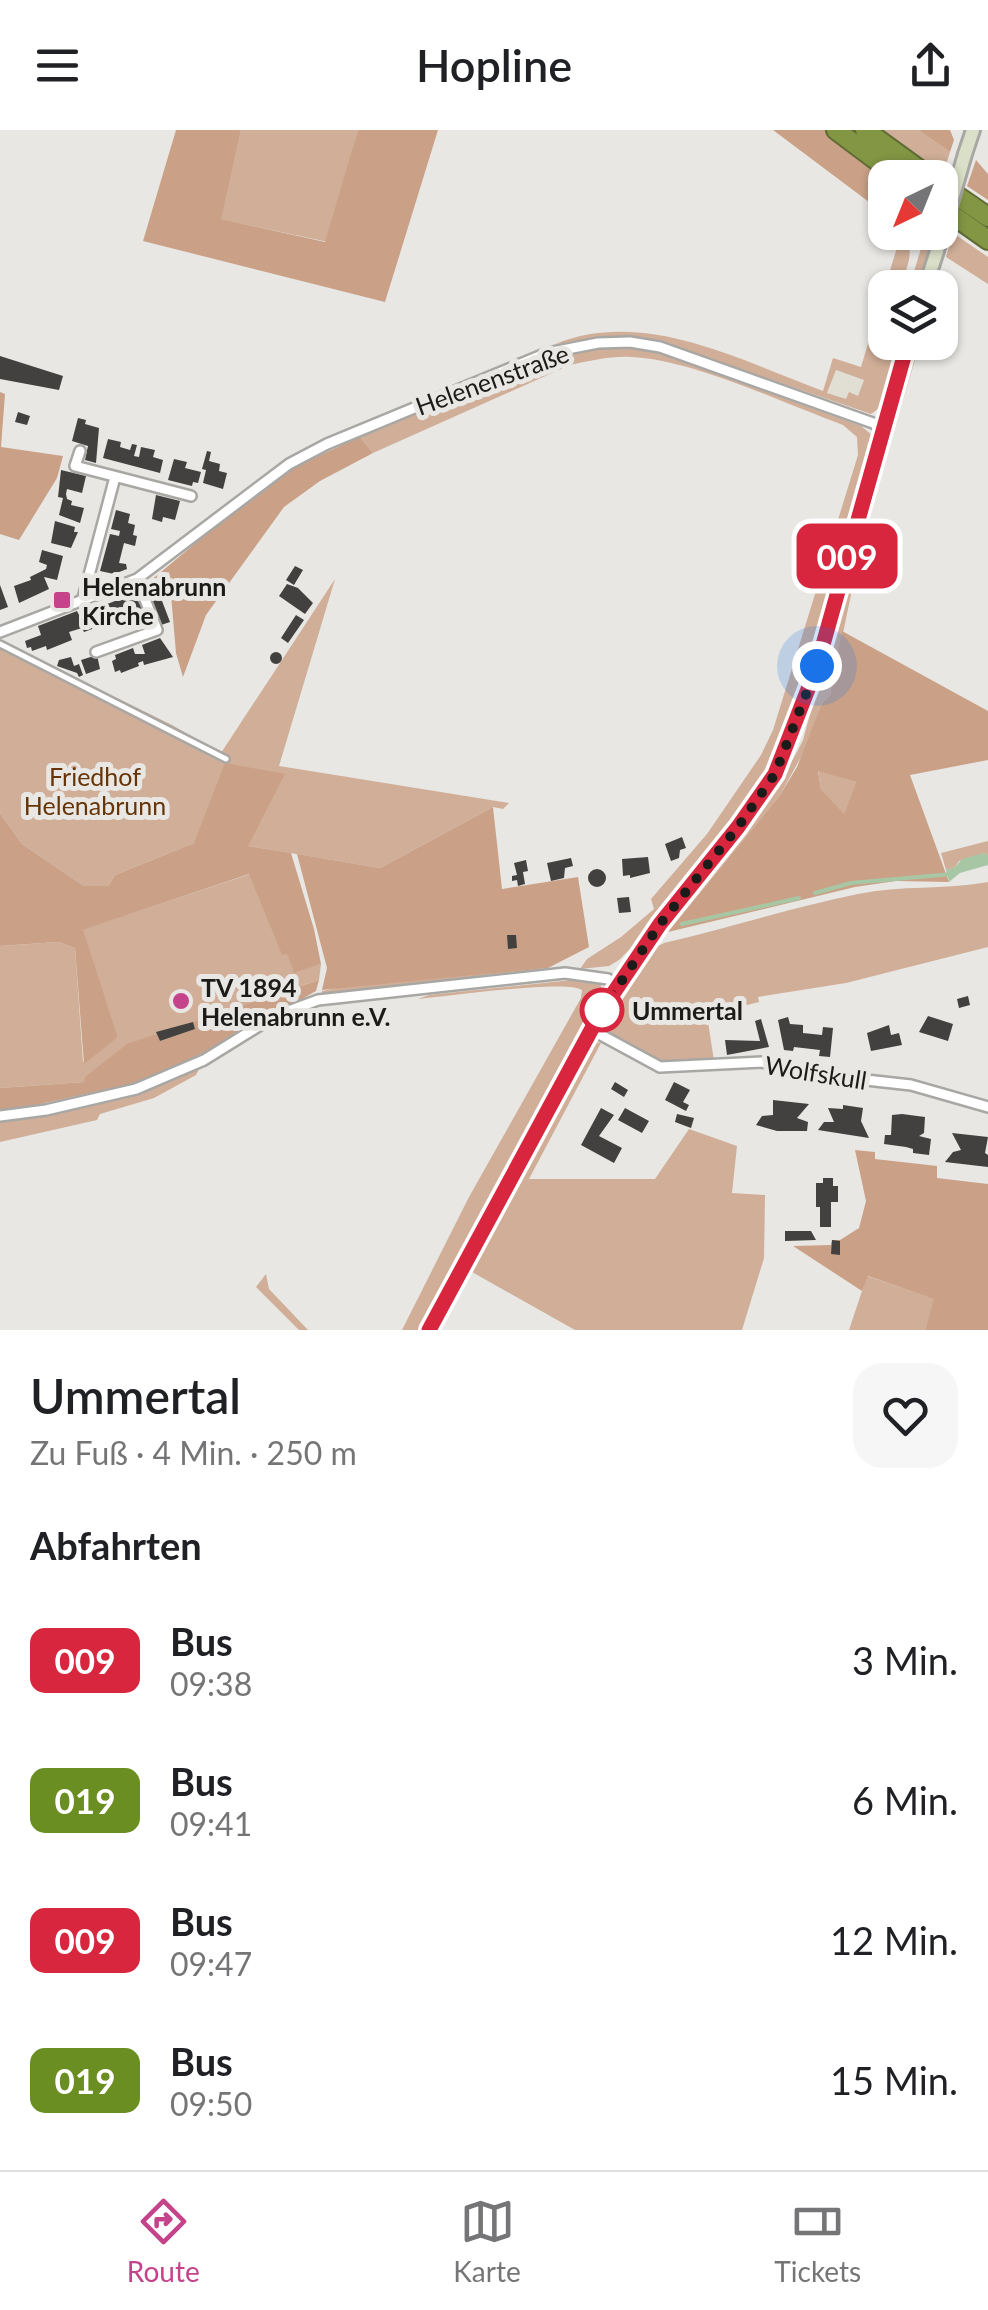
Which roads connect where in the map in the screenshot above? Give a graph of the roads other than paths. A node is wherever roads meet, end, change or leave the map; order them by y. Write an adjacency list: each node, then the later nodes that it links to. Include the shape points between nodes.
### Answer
1 (836, 130): 4 (highway)
2 (866, 130): 5 (highway)
3 (970, 132): 10 (main road, bridge)
4 (876, 160)
5 (907, 160)
6 (958, 196): 7 (highway)
7 (988, 217)
8 (958, 219): 9 (highway)
9 (988, 240)
10 (930, 270)
11 (903, 360): 12 (main road)
12 (882, 429): 16 (street, Helenenstraße, via 680,352 630,342 547,353 290,464); 22 (main road, via 817,666 775,774)
13 (80, 450): 14 (street, via 75,466)
14 (115, 477): 15 (street); 17 (street)
15 (191, 496)
16 (137, 579): 17 (street, Helenenstraße); 20 (street, via 157,630)
17 (84, 598): 18 (street, Helenenstraße)
18 (0, 632)
19 (0, 644): 21 (lane)
20 (96, 652)
21 (226, 759)
22 (618, 984): 23 (main road); 25 (street, via 565,974 318,1000 136,1089)
23 (590, 1029): 24 (street, Wolfskull, via 660,1066 762,1062 911,1085); 26 (main road)
24 (988, 1108)
25 (0, 1116)
26 (429, 1330)

